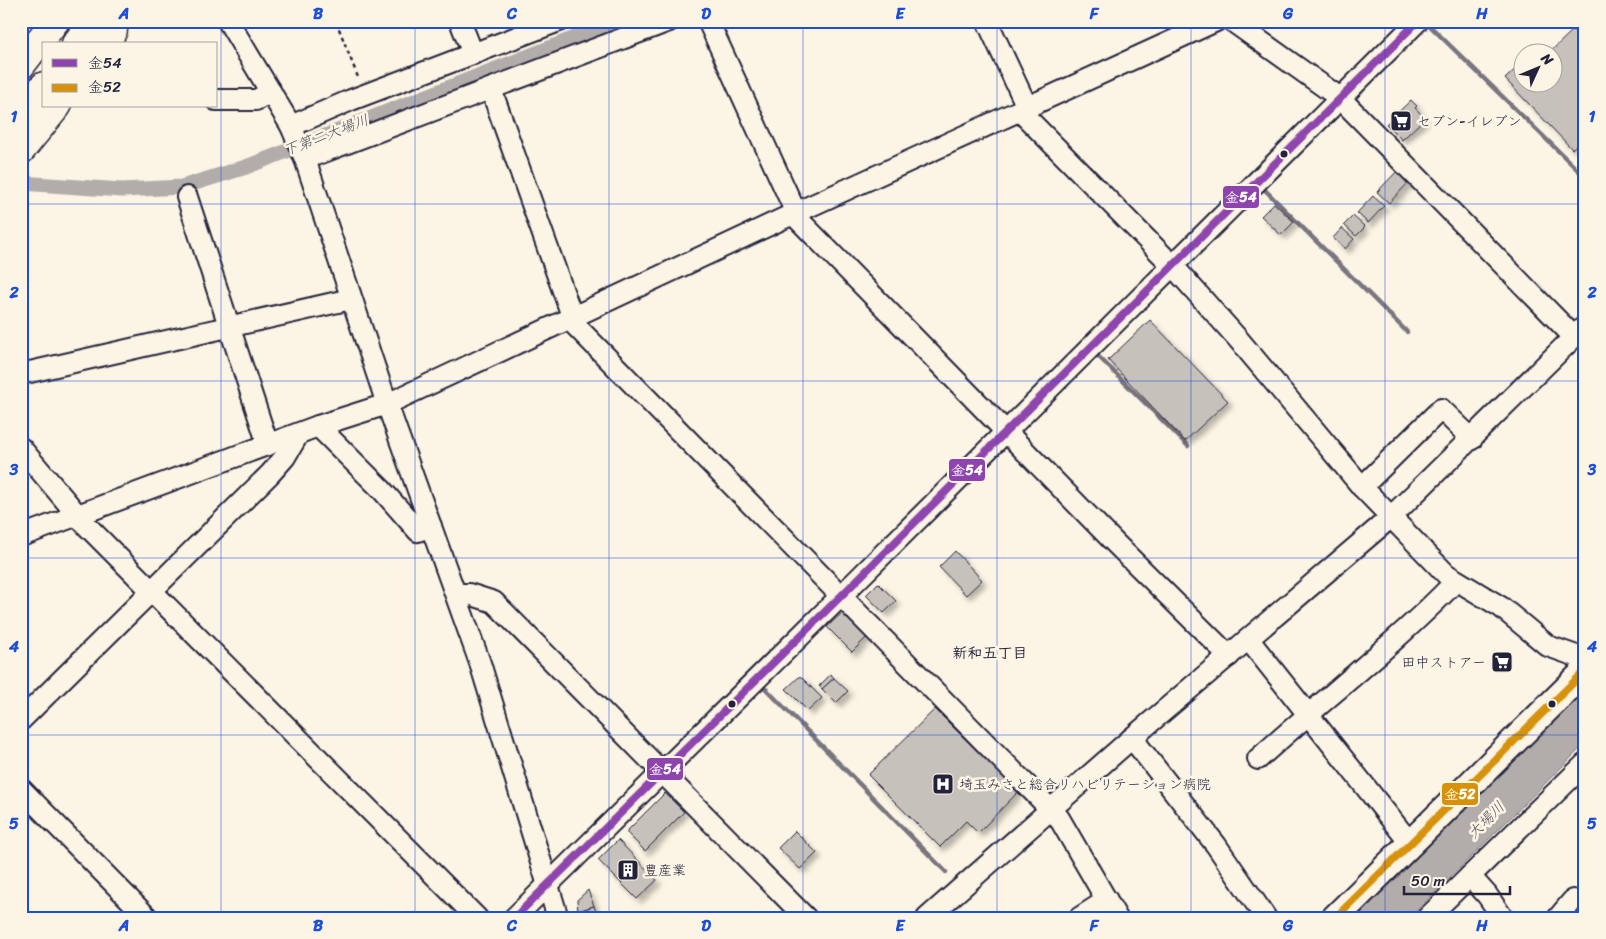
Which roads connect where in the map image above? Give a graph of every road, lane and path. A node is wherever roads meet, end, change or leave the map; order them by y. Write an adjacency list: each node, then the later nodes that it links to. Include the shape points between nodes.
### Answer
1 (42, 21): 20 (highway)
2 (56, 21): 22 (highway)
3 (82, 21): 17 (highway)
4 (94, 21): 18 (highway)
5 (113, 21): 19 (highway, via 113,30)
6 (228, 21): 26 (street)
7 (336, 21): 27 (path)
8 (460, 21): 21 (street)
9 (559, 21): 21 (street)
10 (669, 21): 25 (street)
11 (708, 21): 38 (street)
12 (987, 21): 32 (street)
13 (1216, 21): 16 (street)
14 (1232, 21): 28 (street)
15 (1418, 21): 28 (street)
16 (1191, 26): 32 (street)
17 (66, 42)
18 (78, 42)
19 (106, 42)
20 (21, 50)
21 (473, 54): 27 (street)
22 (21, 65)
23 (42, 73): 29 (highway)
24 (42, 89): 33 (highway)
25 (491, 89): 36 (street); 41 (street)
26 (271, 92): 30 (street, via 256,100); 34 (street)
27 (365, 96): 34 (street)
28 (1340, 98): 39 (street); 43 (street)
29 (21, 99)
30 (218, 100)
31 (55, 108): 35 (highway)
32 (1024, 110): 38 (street); 39 (street)
33 (21, 117)
34 (290, 126): 36 (street)
35 (21, 150)
36 (305, 159): 40 (street)
37 (187, 197): 42 (street)
38 (795, 213): 41 (street); 47 (street)
39 (1173, 266): 47 (street); 52 (street)
40 (351, 299): 42 (street); 45 (street)
41 (570, 317): 45 (street); 60 (street)
42 (229, 328): 44 (street); 50 (street)
43 (1579, 332): 49 (street)
44 (21, 374)
45 (387, 404): 46 (street); 55 (street)
46 (318, 426): 48 (street); 55 (street, via 418,531)
47 (1006, 432): 60 (street); 62 (street)
48 (298, 435): 50 (street); 58 (street, via 270,474)
49 (1472, 439): 52 (street, via 1441,409); 54 (street)
50 (268, 445): 53 (street)
51 (21, 448): 53 (street)
52 (1362, 487): 54 (street)
53 (77, 515): 56 (street); 58 (street)
54 (1390, 518): 57 (street); 61 (street)
55 (432, 526): 59 (street)
56 (21, 536)
57 (1456, 581): 63 (street, via 1501,607 1548,646 1579,657); 65 (street, via 1393,643)
58 (151, 591): 66 (street); 79 (street)
59 (456, 594): 69 (street, via 469,594 494,602); 75 (street)
60 (840, 597): 69 (street); 72 (street)
61 (1249, 640): 62 (street); 65 (street)
62 (1229, 656): 67 (street)
63 (1585, 663)
64 (1585, 671): 73 (main road)
65 (1308, 714): 68 (street); 73 (street)
66 (21, 720)
67 (1132, 738): 72 (street); 86 (street, via 1216,845)
68 (1258, 759)
69 (662, 773): 75 (street); 82 (street)
70 (1582, 773): 74 (street)
71 (21, 789): 78 (street)
72 (1051, 810): 76 (street, via 1059,818); 83 (street)
73 (1410, 843): 87 (main road)
74 (1470, 876): 88 (street); 89 (street)
75 (547, 886): 80 (street); 81 (street)
76 (1107, 900): 84 (street); 85 (street)
77 (1572, 900): 90 (street)
78 (148, 918)
79 (477, 918)
80 (514, 918)
81 (558, 918)
82 (806, 918)
83 (927, 918)
84 (1079, 918)
85 (1117, 918)
86 (1266, 918)
87 (1335, 918)
88 (1427, 918)
89 (1503, 918)
90 (1558, 918)

